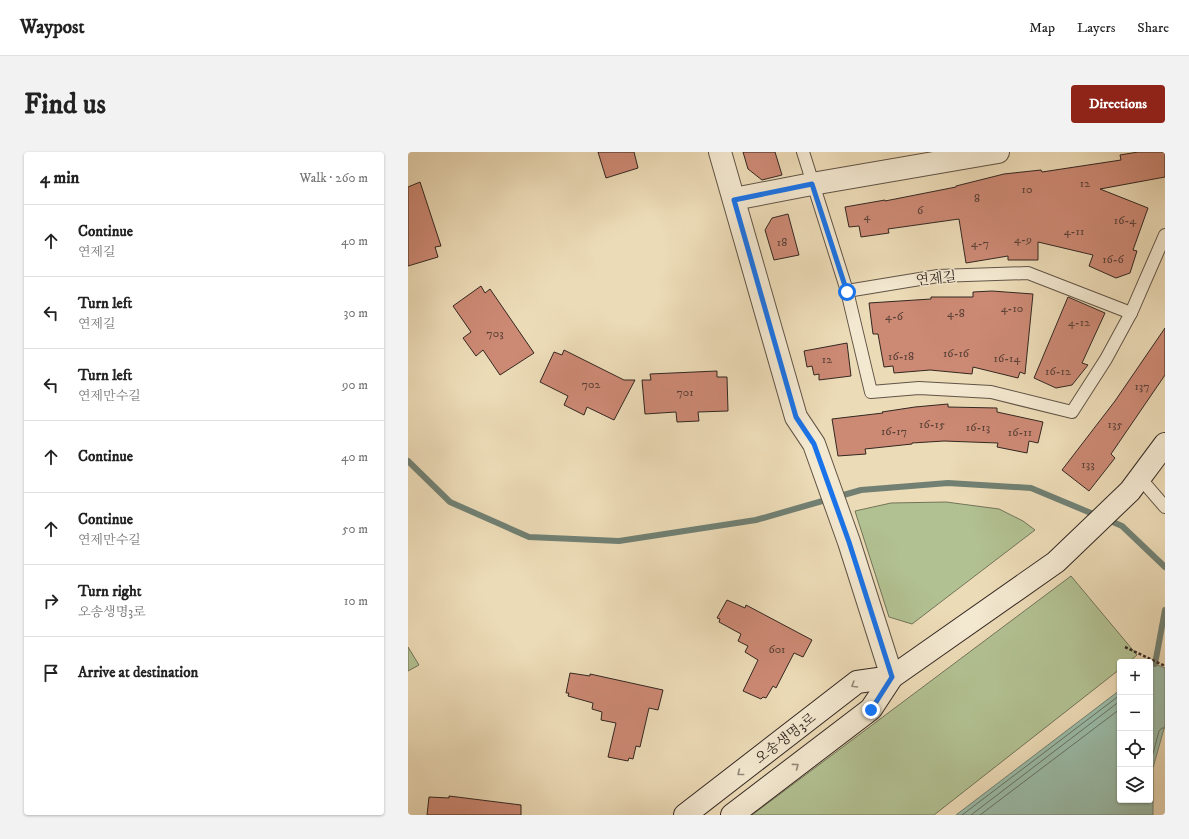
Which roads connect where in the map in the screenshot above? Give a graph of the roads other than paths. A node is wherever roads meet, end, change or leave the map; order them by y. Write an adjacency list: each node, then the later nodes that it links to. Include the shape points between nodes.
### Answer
1 (720, 152): 5 (street)
2 (803, 152): 4 (lane)
3 (998, 152): 4 (street)
4 (812, 184): 5 (street); 7 (lane)
5 (734, 200): 12 (street, via 796,417 814,444 849,542)
6 (1165, 235): 8 (lane)
7 (847, 292): 8 (lane, 연제길, via 938,276 1028,273); 8 (lane, via 871,392 919,388 990,392 1072,412 1106,359)
8 (1131, 313)
9 (1165, 444): 10 (street)
10 (1135, 484): 11 (lane); 12 (street, 오송생명3로, via 1056,562)
11 (1165, 507)
12 (892, 677): 13 (street, 오송생명3로, one-way to 13, via 857,682); 14 (street, 오송생명3로, one-way to 12, via 871,710)
13 (685, 815)
14 (732, 815)

